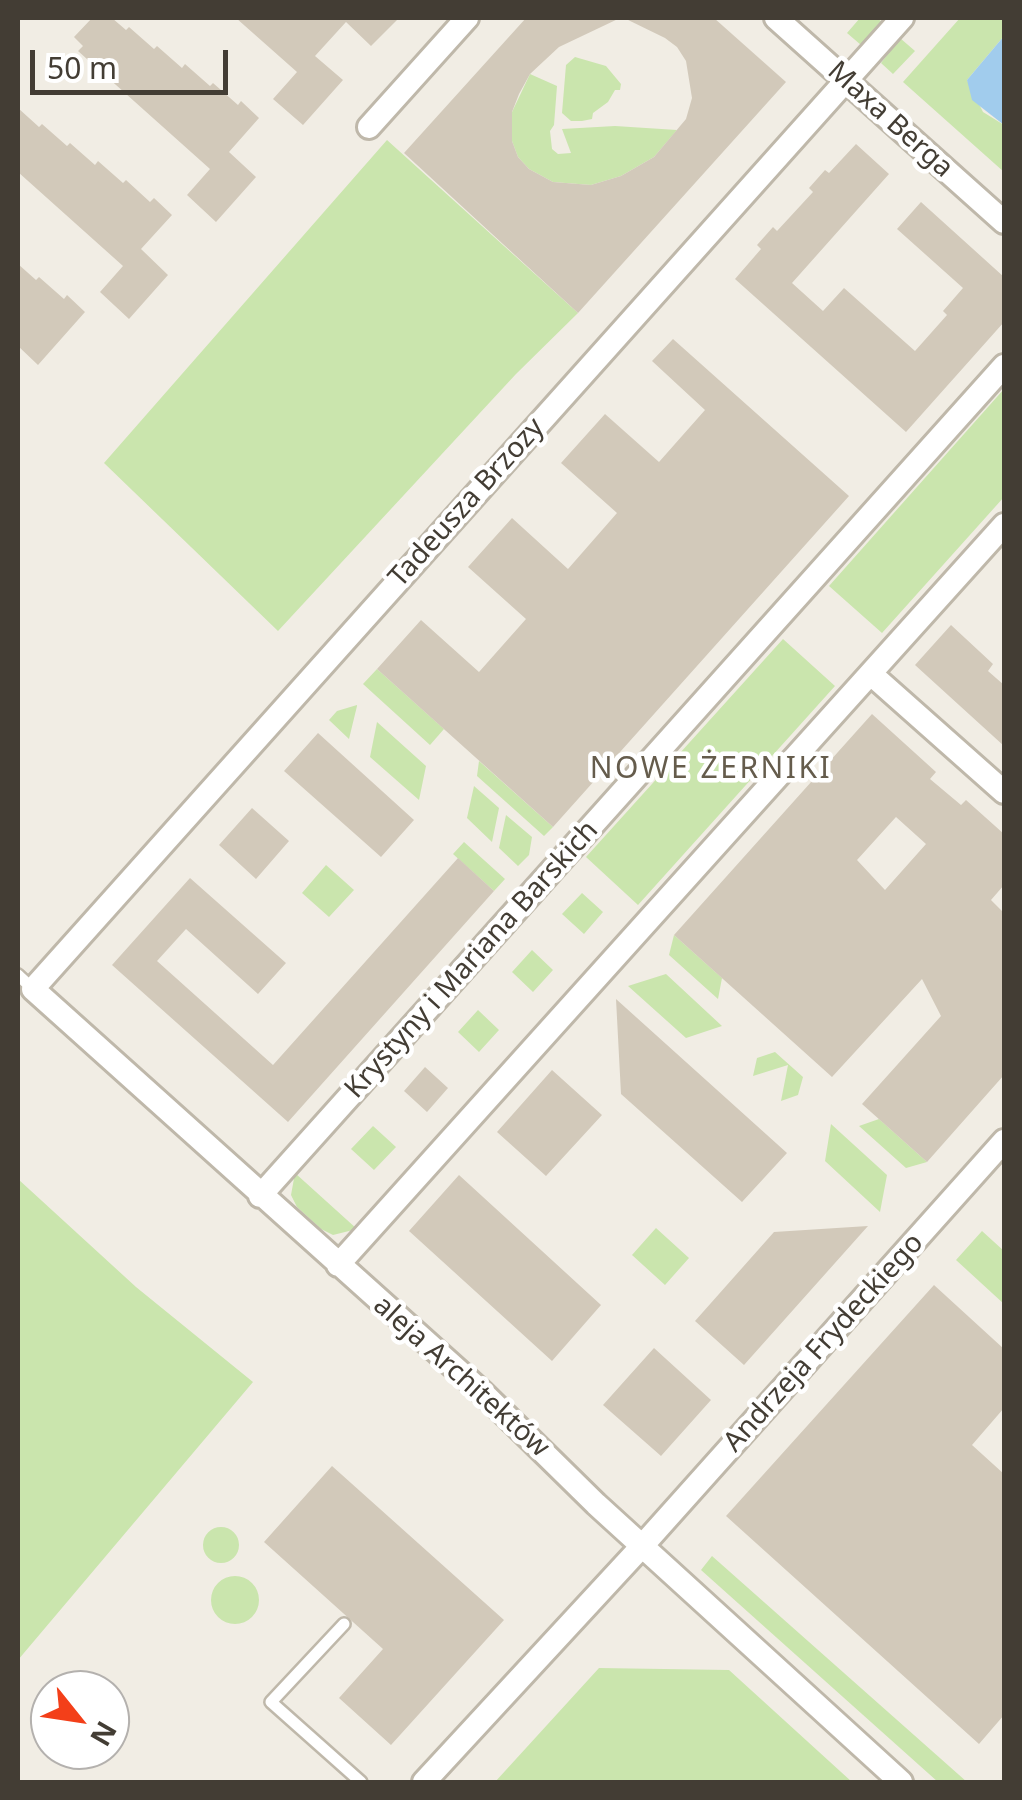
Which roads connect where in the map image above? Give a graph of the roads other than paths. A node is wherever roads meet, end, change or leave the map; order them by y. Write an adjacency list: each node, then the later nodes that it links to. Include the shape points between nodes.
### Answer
1 (467, 18): 5 (street)
2 (776, 18): 4 (street, Maxa Berga)
3 (902, 18): 4 (street, Tadeusza Brzozy)
4 (846, 80): 6 (street, Maxa Berga); 11 (street, Tadeusza Brzozy)
5 (369, 127)
6 (1004, 222)
7 (1004, 366): 13 (street, Krystyny i Mariana Barskich)
8 (1004, 525): 9 (street)
9 (871, 674): 10 (street); 14 (street)
10 (1004, 792)
11 (25, 982): 13 (street, aleja Architektów)
12 (1004, 1142): 15 (street, Andrzeja Frydeckiego)
13 (260, 1196): 14 (street, aleja Architektów)
14 (338, 1265): 15 (street, aleja Architektów)
15 (642, 1545): 18 (street, Andrzeja Frydeckiego); 19 (street, aleja Architektów)
16 (344, 1624): 17 (lane, via 271,1702)
17 (361, 1782)
18 (424, 1782)
19 (901, 1782)

